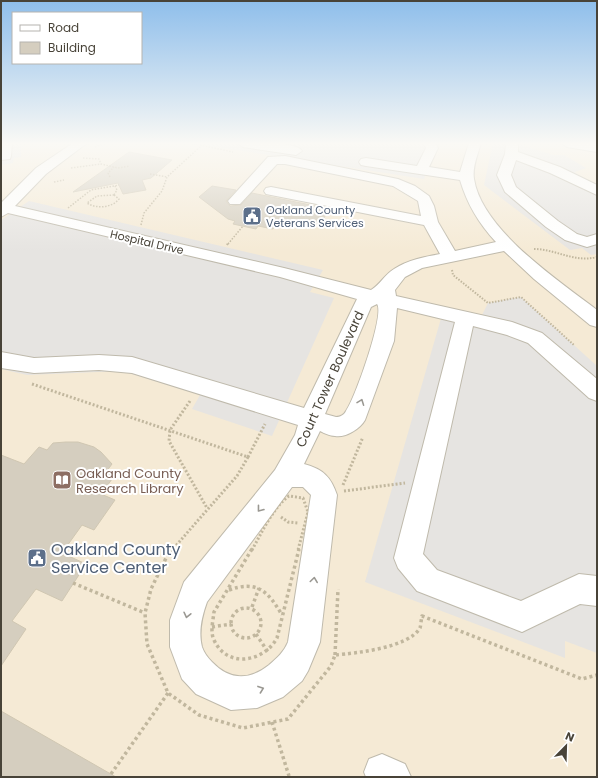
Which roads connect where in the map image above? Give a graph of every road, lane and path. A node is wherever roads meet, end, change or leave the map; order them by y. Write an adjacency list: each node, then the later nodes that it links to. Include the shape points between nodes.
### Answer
1 (32, 179): 16 (street, Hospital Drive)
2 (166, 179): 19 (path, via 162,191 144,213)
3 (256, 179): 15 (street)
4 (380, 179): 18 (street, via 398,183 424,199)
5 (468, 179): 23 (street, via 477,209)
6 (506, 179): 21 (street, via 510,189 571,237 587,242)
7 (577, 179): 13 (street)
8 (64, 180): 9 (path)
9 (53, 182)
10 (119, 185): 11 (path)
11 (115, 186): 14 (path, via 117,190); 17 (path, via 91,190)
12 (271, 191): 18 (street)
13 (597, 191)
14 (114, 195): 14 (path, via 97,196 87,203 92,207 110,205 119,199)
15 (236, 201)
16 (2, 209): 27 (street, Hospital Drive, via 284,273 324,286)
17 (68, 209)
18 (430, 222): 26 (street)
19 (141, 225)
20 (243, 226): 22 (path)
21 (597, 239)
22 (227, 245)
23 (507, 245): 26 (street, Court Tower Boulevard); 29 (street)
24 (528, 250): 25 (path, via 540,248 573,259)
25 (597, 257)
26 (450, 260): 27 (street, Court Tower Boulevard, via 411,267 395,277); 30 (path, via 453,275 488,303 520,297)
27 (382, 295): 28 (street, Hospital Drive); 36 (street, Court Tower Boulevard, via 363,304); 36 (street, Court Tower Boulevard, one-way to 27, via 336,427 350,423 357,414 384,340 388,310)
28 (465, 319): 34 (street, Hospital Drive, via 512,329 535,338); 41 (street)
29 (597, 320)
30 (579, 350)
31 (1, 360): 33 (street, via 40,366 123,363)
32 (30, 383): 37 (path)
33 (200, 385): 35 (street); 37 (path)
34 (597, 392)
35 (273, 408): 36 (street); 39 (path)
36 (312, 419): 40 (street, Court Tower Boulevard, via 306,437)
37 (170, 430): 39 (path); 43 (path, via 169,441)
38 (364, 433): 41 (path, via 342,491)
39 (248, 457): 43 (path, via 237,476)
40 (284, 478): 40 (street, Court Tower Boulevard, one-way to 40, via 201,585 187,611 184,638 189,658 208,682 231,692 257,691 271,685 297,660 304,642 324,495 319,484 308,476)
41 (427, 480): 48 (street, via 408,558 427,581 522,617 579,590)
42 (278, 507): 44 (path, via 283,520 288,522 299,523); 44 (path, via 289,496 303,498 308,512); 49 (path)
43 (207, 508): 51 (path, via 167,556 151,589)
44 (306, 518): 52 (path)
45 (73, 583): 51 (path)
46 (338, 587): 53 (path)
47 (259, 588): 49 (path, via 250,585 238,586); 50 (path); 52 (path, via 270,595)
48 (597, 591)
49 (227, 592): 52 (path, via 214,612 212,626 214,640 222,651 236,659 258,659 267,652 276,642)
50 (252, 607): 50 (path, via 242,608 234,614 231,624 238,637 252,637 259,630 261,619)
51 (145, 614): 55 (path, via 146,644)
52 (282, 616)
53 (335, 654): 54 (path, via 364,652 408,640 420,628 422,616 582,679); 56 (path, via 331,666 288,719)
54 (597, 675)
55 (168, 693): 56 (path, via 199,715 244,728); 57 (path)
56 (272, 722): 58 (path)
57 (111, 774)
58 (289, 776)

